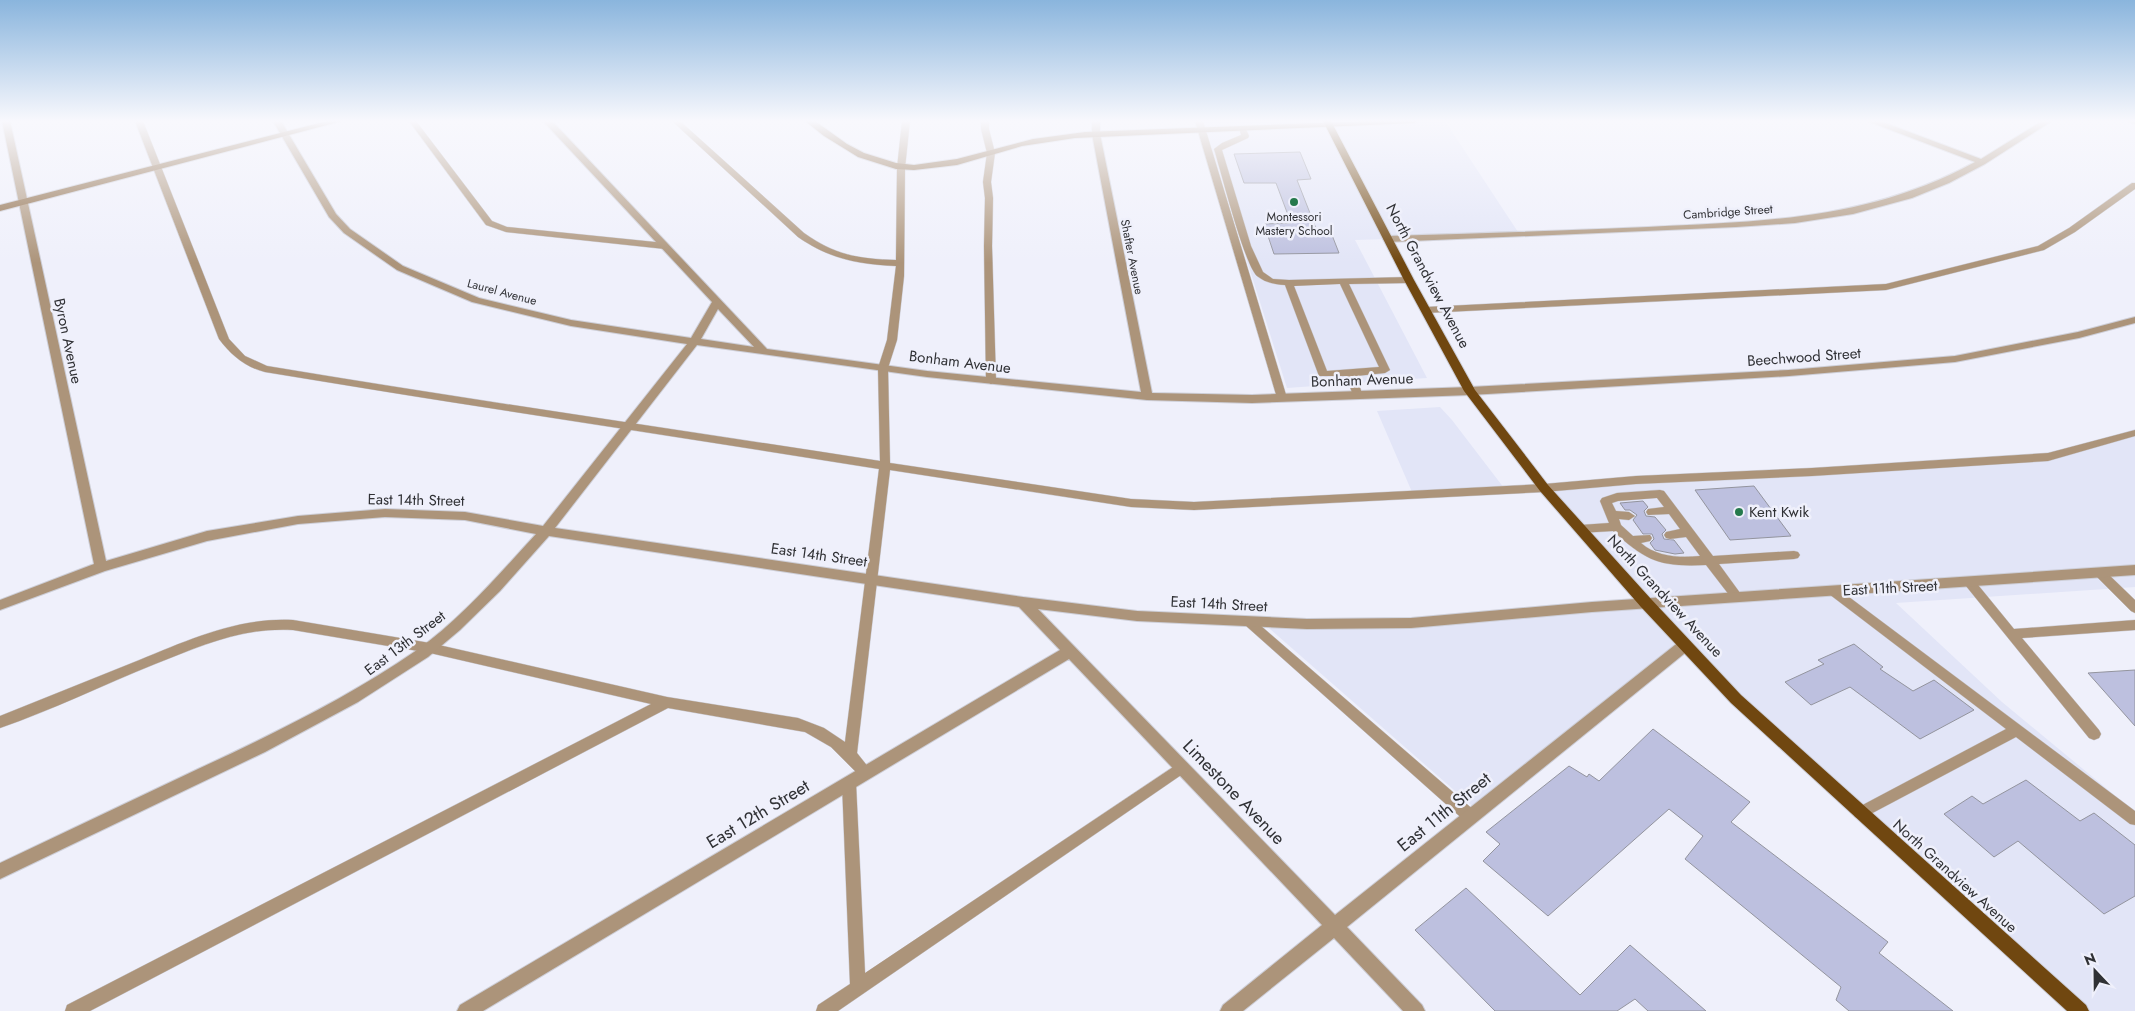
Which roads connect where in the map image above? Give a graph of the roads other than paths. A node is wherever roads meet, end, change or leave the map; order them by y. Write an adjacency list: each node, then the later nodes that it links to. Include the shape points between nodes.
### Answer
1 (16, 168): 15 (street, Byron Avenue)
2 (158, 168): 15 (street); 35 (lane, via 224,339 246,362 313,378)
3 (304, 168): 26 (street, Laurel Avenue, via 332,215 347,231 400,268 476,300 571,323)
4 (448, 168): 18 (lane, via 489,223 506,229)
5 (592, 168): 18 (street)
6 (727, 168): 19 (lane, via 801,235 820,248 832,254 870,262)
7 (901, 168): 19 (lane)
8 (988, 168): 30 (lane)
9 (1103, 168): 32 (street, Shafter Avenue)
10 (1213, 168): 34 (lane)
11 (1224, 168): 22 (lane, via 1247,246 1261,276)
12 (1351, 168): 17 (main road, North Grandview Avenue)
13 (1970, 168): 17 (street, Cambridge Street, via 1908,196 1812,218 1651,229)
14 (2135, 186): 24 (lane, via 2041,248 1886,287)
15 (23, 202): 16 (street); 51 (street, Byron Avenue)
16 (0, 208)
17 (1388, 240): 20 (main road, North Grandview Avenue)
18 (665, 246): 23 (street)
19 (900, 263): 28 (lane, via 892,340)
20 (1409, 280): 21 (lane); 24 (main road, North Grandview Avenue)
21 (1343, 281): 22 (lane); 29 (lane, via 1385,370)
22 (1289, 283): 29 (lane, via 1323,374)
23 (716, 302): 26 (street, East 13th Street); 27 (street)
24 (1426, 310): 31 (main road, North Grandview Avenue)
25 (2135, 320): 31 (street, Beechwood Street, via 2009,350 1946,360 1789,373)
26 (694, 342): 27 (street, Laurel Avenue); 35 (street, East 13th Street)
27 (764, 352): 28 (street, Bonham Avenue)
28 (883, 368): 30 (street, Bonham Avenue); 37 (lane)
29 (1350, 373): 33 (lane)
30 (991, 381): 32 (street, Bonham Avenue)
31 (1470, 391): 33 (street, Bonham Avenue); 38 (main road, North Grandview Avenue)
32 (1147, 396): 34 (street, Bonham Avenue)
33 (1358, 396): 34 (street, Bonham Avenue)
34 (1282, 398)
35 (628, 425): 37 (lane); 44 (street, East 13th Street)
36 (2135, 433): 38 (lane, via 2048,457)
37 (885, 466): 38 (lane, via 1131,504 1194,506); 54 (lane)
38 (1544, 488): 43 (main road, North Grandview Avenue)
39 (1672, 510): 40 (lane); 42 (lane, via 1660,494 1617,497 1606,501); 45 (lane)
40 (1652, 512)
41 (1629, 516): 42 (lane)
42 (1614, 521): 43 (lane); 48 (lane)
43 (1580, 529): 59 (main road, North Grandview Avenue)
44 (546, 531): 51 (street, East 14th Street, via 465,516 385,513 318,518 207,536); 54 (street, East 14th Street); 66 (street, East 13th Street, via 495,587)
45 (1688, 532): 46 (lane); 50 (lane)
46 (1670, 535)
47 (1646, 538): 48 (lane)
48 (1630, 540): 50 (lane, via 1640,549 1660,558 1680,562)
49 (1794, 555): 50 (lane)
50 (1709, 560): 57 (lane)
51 (101, 567): 60 (street, East 14th Street)
52 (2135, 570): 53 (street, East 11th Street)
53 (2102, 574): 55 (street, East 11th Street); 61 (lane)
54 (870, 579): 58 (street, East 14th Street); 72 (lane)
55 (1970, 583): 56 (street, East 11th Street); 64 (lane)
56 (1833, 591): 57 (street, East 11th Street); 70 (lane)
57 (1736, 597): 59 (street, East 11th Street)
58 (1023, 602): 62 (street, East 14th Street, via 1137,616); 67 (street, Limestone Avenue)
59 (1646, 603): 62 (street, East 14th Street, via 1410,623); 65 (main road, North Grandview Avenue)
60 (0, 605)
61 (2135, 608)
62 (1250, 622): 77 (lane)
63 (2135, 625): 64 (lane)
64 (2011, 634): 71 (lane)
65 (1685, 645): 76 (main road, North Grandview Avenue, via 1736,699); 77 (street, East 11th Street)
66 (430, 648): 68 (lane); 69 (lane, via 292,625 251,626 183,647); 79 (street, East 13th Street, via 345,703)
67 (1070, 652): 73 (street, Limestone Avenue); 74 (street, East 12th Street)
68 (667, 702): 72 (lane, via 816,729); 82 (lane)
69 (0, 722)
70 (2016, 730): 76 (lane); 78 (lane)
71 (2094, 734)
72 (850, 754): 74 (lane)
73 (1182, 767): 80 (street, Limestone Avenue); 81 (lane)
74 (866, 773): 75 (street, East 12th Street)
75 (849, 783): 81 (lane); 83 (street, East 12th Street)
76 (1860, 813): 87 (main road, North Grandview Avenue)
77 (1471, 817): 80 (street, East 11th Street)
78 (2135, 820)
79 (0, 871)
80 (1334, 926): 85 (street, East 11th Street); 86 (street, Limestone Avenue)
81 (858, 987): 84 (lane)
82 (73, 1011)
83 (466, 1011)
84 (824, 1011)
85 (1229, 1011)
86 (1416, 1011)
87 (2080, 1011)

